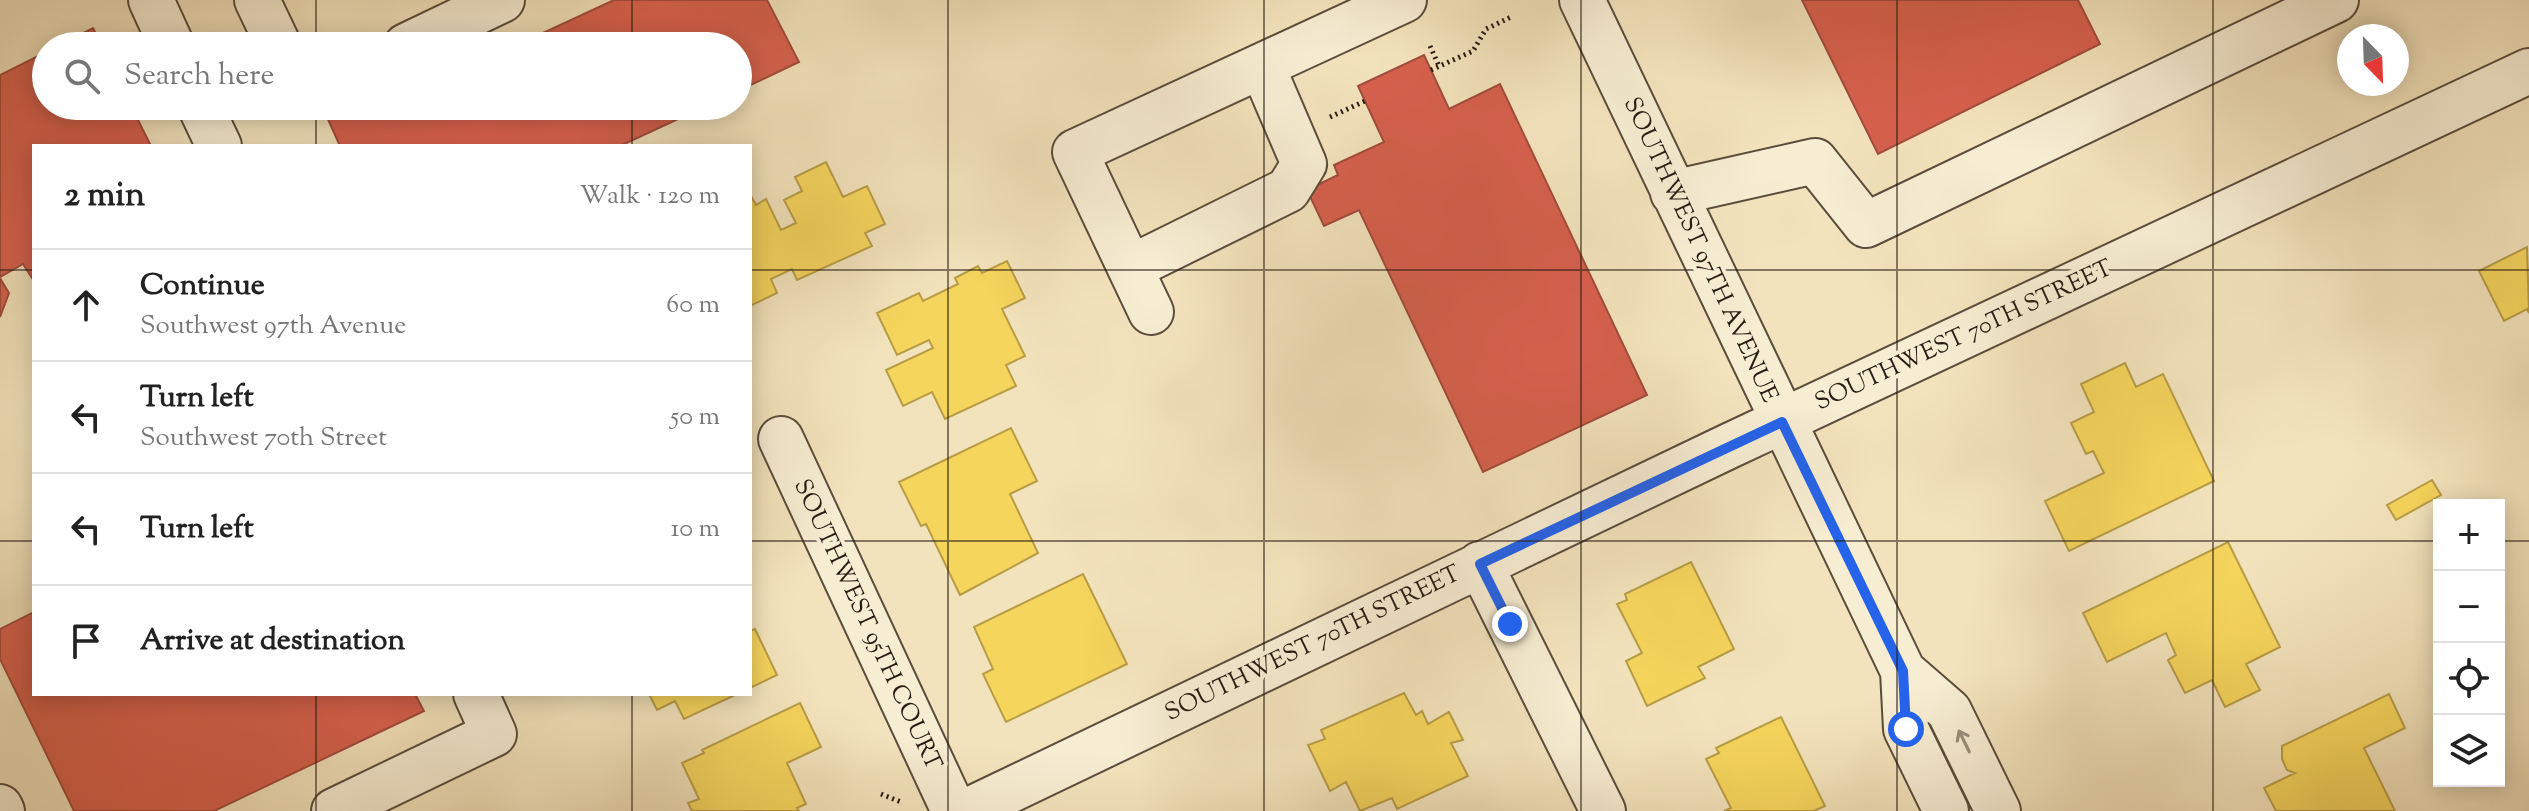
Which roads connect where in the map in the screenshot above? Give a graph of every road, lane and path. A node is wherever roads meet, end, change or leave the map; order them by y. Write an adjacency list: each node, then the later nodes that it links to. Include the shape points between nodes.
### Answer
1 (151, 0): 8 (street)
2 (257, 0): 9 (street)
3 (502, 0): 10 (street)
4 (1404, 0): 12 (street)
5 (1582, 0): 20 (street, SOUTHWEST 97TH AVENUE)
6 (2327, 2): 20 (street, via 1866,225 1815,161)
7 (1513, 16): 13 (path, via 1486,29 1473,51)
8 (166, 32)
9 (272, 32)
10 (435, 32)
11 (1430, 46): 13 (path)
12 (1262, 66): 21 (street, via 1304,164 1288,190); 21 (street, via 1075,152)
13 (1439, 66): 14 (path)
14 (1431, 70)
15 (2529, 71): 23 (street, SOUTHWEST 70TH STREET)
16 (1365, 101): 17 (path)
17 (1339, 113)
18 (207, 120): 19 (street)
19 (218, 144)
20 (1673, 193): 23 (street, SOUTHWEST 97TH AVENUE)
21 (1130, 268): 22 (street)
22 (1151, 312)
23 (1782, 422): 25 (street, SOUTHWEST 70TH STREET); 26 (street, SOUTHWEST 97TH AVENUE)
24 (781, 439): 31 (street, SOUTHWEST 95TH COURT)
25 (1480, 564): 32 (street, SOUTHWEST 70TH STREET); 33 (street)
26 (1903, 671): 34 (street, SOUTHWEST 97TH AVENUE, via 1906,729); 35 (street, SOUTHWEST 97TH AVENUE, one-way to 26, via 1949,711)
27 (477, 696): 30 (street, via 494,734)
28 (881, 794): 29 (path)
29 (901, 802)
30 (334, 811)
31 (954, 811)
32 (967, 811)
33 (1603, 811)
34 (1946, 811)
35 (1998, 811)

